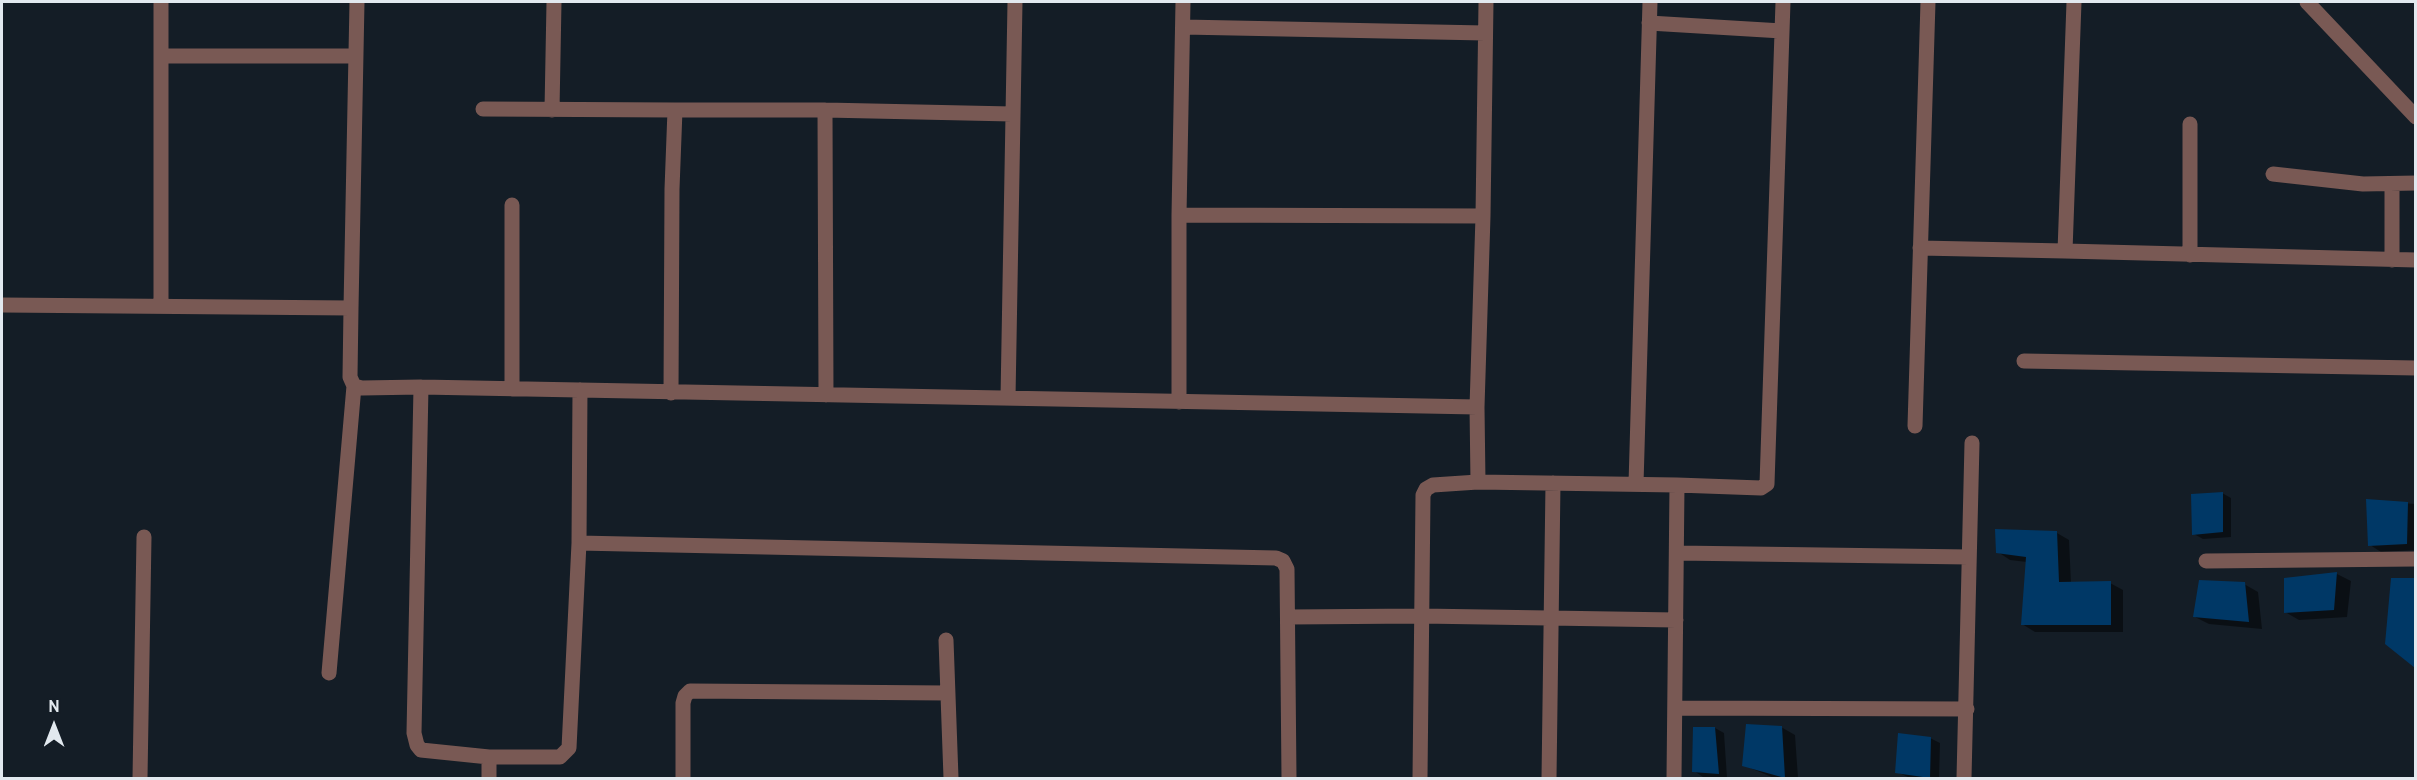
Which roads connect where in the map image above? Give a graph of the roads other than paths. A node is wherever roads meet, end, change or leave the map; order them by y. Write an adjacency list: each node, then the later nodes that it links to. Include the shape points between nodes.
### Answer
1 (161, 2): 16 (street)
2 (357, 2): 17 (street)
3 (554, 2): 19 (street)
4 (1015, 2): 22 (street)
5 (1183, 2): 13 (street)
6 (1486, 2): 15 (street)
7 (1650, 2): 12 (street)
8 (1783, 2): 14 (street)
9 (1928, 2): 31 (street)
10 (2074, 2): 32 (street)
11 (2307, 2): 23 (street)
12 (1649, 23): 14 (street); 54 (street)
13 (1183, 27): 15 (street); 29 (street)
14 (1782, 31): 55 (street, via 1769,479 1761,488)
15 (1485, 33): 30 (street)
16 (161, 56): 17 (street); 37 (street)
17 (356, 56): 38 (street)
18 (483, 109): 19 (street)
19 (552, 110): 20 (street)
20 (675, 110): 21 (street); 45 (street)
21 (825, 110): 22 (street); 46 (street)
22 (1012, 114): 47 (street)
23 (2415, 115)
24 (2190, 124): 33 (street)
25 (2273, 174): 27 (street)
26 (2415, 183): 27 (street)
27 (2392, 185): 34 (street)
28 (512, 205): 43 (street)
29 (1179, 215): 30 (street); 48 (street)
30 (1483, 216): 49 (street)
31 (1920, 248): 32 (street); 50 (street)
32 (2065, 251): 33 (street)
33 (2190, 255): 34 (street)
34 (2392, 260): 35 (street)
35 (2415, 260)
36 (2, 305): 37 (street)
37 (161, 306): 38 (street)
38 (351, 308): 41 (street, via 350,377)
39 (2024, 361): 40 (street)
40 (2415, 368)
41 (354, 386): 42 (street); 67 (street)
42 (421, 387): 43 (street); 71 (street, via 414,733 421,750)
43 (512, 389): 44 (street)
44 (580, 390): 45 (street); 57 (street)
45 (671, 393): 46 (street)
46 (826, 395): 47 (street)
47 (1008, 398): 48 (street)
48 (1179, 402): 49 (street)
49 (1477, 407): 52 (street)
50 (1915, 426)
51 (1972, 443): 59 (street)
52 (1478, 482): 53 (street); 62 (street, via 1433,485 1423,495)
53 (1553, 483): 54 (street); 64 (street)
54 (1636, 484): 55 (street)
55 (1677, 485): 58 (street)
56 (144, 537): 72 (street)
57 (579, 543): 63 (street, via 1276,558 1287,569); 71 (street, via 569,748 560,757)
58 (1677, 553): 59 (street); 65 (street)
59 (1969, 557): 70 (street)
60 (2415, 559): 61 (street)
61 (2206, 561)
62 (1421, 616): 63 (street); 64 (street); 77 (street)
63 (1288, 617): 76 (street)
64 (1551, 619): 65 (street); 78 (street)
65 (1676, 620): 69 (street)
66 (946, 640): 68 (street)
67 (329, 673)
68 (947, 693): 74 (street, via 690,691 683,703); 75 (street)
69 (1675, 708): 70 (street); 79 (street)
70 (1967, 709): 80 (street)
71 (489, 756): 73 (street)
72 (140, 778)
73 (489, 778)
74 (683, 778)
75 (951, 778)
76 (1289, 778)
77 (1420, 778)
78 (1549, 778)
79 (1674, 778)
80 (1964, 778)

